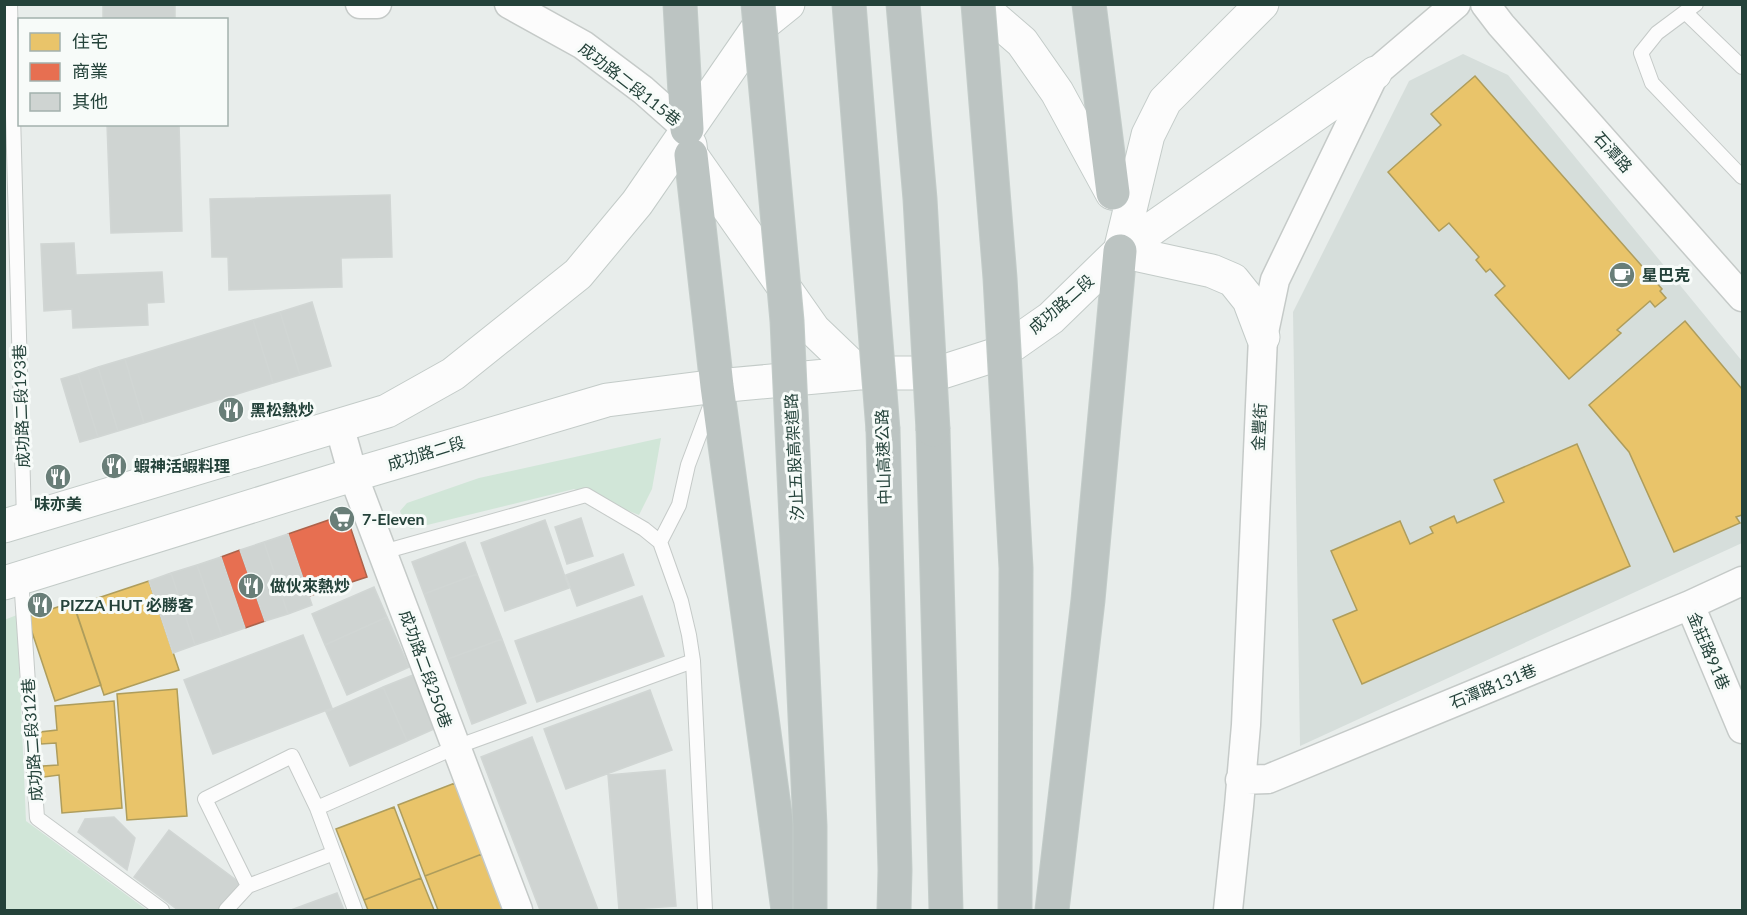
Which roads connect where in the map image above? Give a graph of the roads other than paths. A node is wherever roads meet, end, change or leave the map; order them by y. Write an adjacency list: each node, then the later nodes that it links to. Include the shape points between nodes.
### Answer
1 (10, 4): 28 (lane, 成功路二段193巷)
2 (360, 4): 3 (street)
3 (377, 4)
4 (509, 4): 18 (street, 成功路二段115巷, via 583,45 643,90)
5 (680, 4): 18 (highway)
6 (758, 4): 47 (highway, 汐止五股高架道路, bridge, via 787,321 810,826)
7 (788, 4): 18 (main road, via 757,29)
8 (849, 4): 48 (highway, 中山高速公路, bridge, via 883,430)
9 (903, 4): 49 (highway, bridge, via 920,199 933,430)
10 (978, 4): 20 (main road, via 1022,42 1057,92); 50 (highway, bridge, via 1000,278 1016,568)
11 (1089, 4): 20 (highway)
12 (1262, 4): 21 (main road, via 1165,101 1148,135)
13 (1456, 4): 17 (street, 金豐街)
14 (1485, 4): 22 (street, 石潭路)
15 (1691, 8): 16 (lane); 19 (lane, via 1657,33 1641,52 1652,84)
16 (1743, 67)
17 (1375, 73): 21 (main road, 成功路二段); 23 (street, 金豐街, via 1275,280)
18 (689, 142): 24 (main road, via 814,330); 25 (highway); 26 (main road, via 578,274 453,374 387,411)
19 (1743, 177)
20 (1113, 193): 21 (main road)
21 (1120, 251): 23 (main road, via 1212,271 1233,280 1249,300); 24 (main road, 成功路二段, via 1051,318 1001,353 939,373); 51 (highway, via 1088,600)
22 (1743, 297)
23 (1263, 337): 37 (street, 金豐街, via 1246,725)
24 (859, 373): 25 (main road, 成功路二段)
25 (717, 386): 27 (main road, 成功路二段, via 607,400); 29 (lane, via 688,465 679,506); 46 (highway)
26 (339, 426): 27 (street, 成功路二段250巷); 28 (main road)
27 (353, 475): 30 (street, 成功路二段250巷); 31 (main road, 成功路二段)
28 (14, 523)
29 (660, 542): 30 (lane, via 586,495); 34 (lane, via 681,601)
30 (383, 552): 36 (street, 成功路二段250巷)
31 (13, 580): 41 (lane, 成功路二段312巷, via 37,818)
32 (1743, 581): 33 (street, 石潭路131巷)
33 (1690, 605): 35 (street, 金莊路91巷); 37 (street, 石潭路131巷, via 1268,779)
34 (693, 661): 36 (lane); 45 (lane)
35 (1743, 729)
36 (456, 747): 38 (lane); 44 (street, 成功路二段250巷)
37 (1240, 780): 52 (street, 金豐街)
38 (317, 808): 39 (lane); 40 (lane, via 292,756 205,799)
39 (334, 853): 40 (lane); 43 (lane)
40 (248, 886): 42 (lane)
41 (162, 910)
42 (226, 910)
43 (356, 910)
44 (518, 910)
45 (705, 910)
46 (788, 910)
47 (810, 910)
48 (894, 910)
49 (945, 910)
50 (1015, 910)
51 (1052, 910)
52 (1228, 910)

